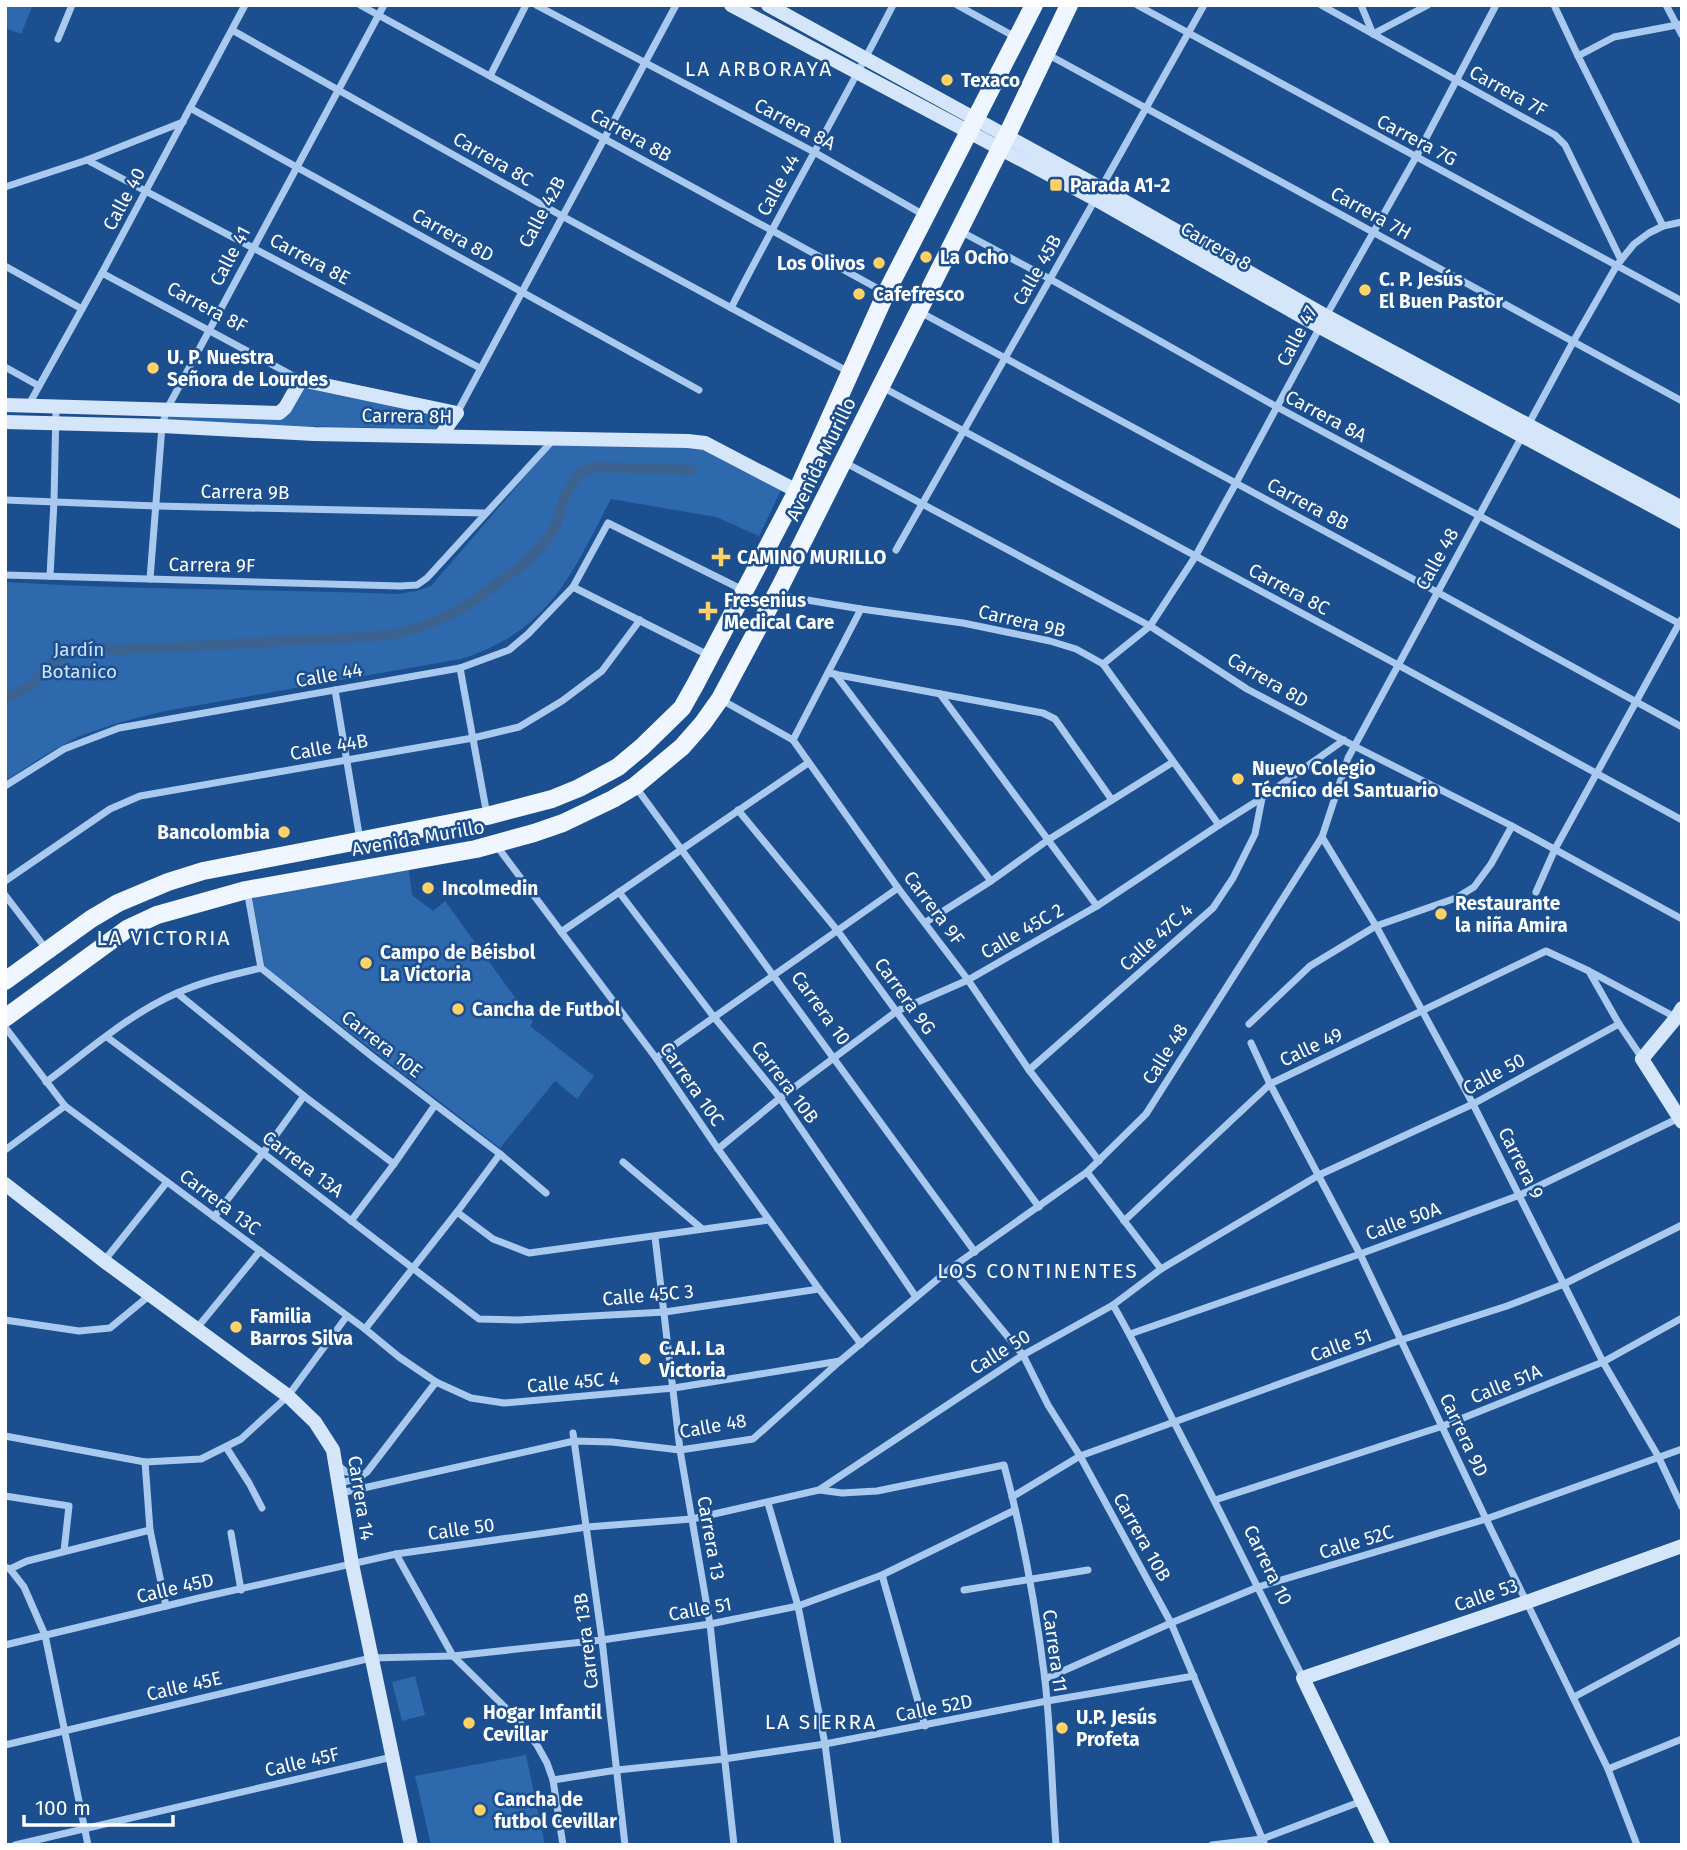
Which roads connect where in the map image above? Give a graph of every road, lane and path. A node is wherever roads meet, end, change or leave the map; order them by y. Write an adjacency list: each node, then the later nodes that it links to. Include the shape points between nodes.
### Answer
1 (72, 5): 28 (street)
2 (245, 5): 24 (street, Calle 40)
3 (360, 5): 22 (street, Carrera 8B)
4 (384, 5): 22 (street, Calle 41)
5 (526, 5): 34 (street)
6 (536, 5): 32 (street, Carrera 8A)
7 (676, 5): 32 (street, Calle 42B)
8 (731, 5): 33 (street, Carrera 8)
9 (768, 5): 33 (street, Carrera 8)
10 (894, 5): 33 (street, Calle 44)
11 (957, 5): 29 (street)
12 (1034, 5): 29 (main road, Avenida Murillo)
13 (1069, 5): 30 (main road, Avenida Murillo)
14 (1137, 5): 25 (street, Carrera 7G)
15 (1204, 5): 25 (street, Calle 45B)
16 (1321, 5): 26 (street, Carrera 7F)
17 (1361, 5): 26 (street)
18 (1428, 5): 26 (street)
19 (1496, 5): 35 (street, Calle 47)
20 (1554, 5): 31 (street)
21 (1665, 5): 23 (street)
22 (378, 15): 34 (street, Carrera 8B); 36 (street, Calle 41)
23 (1679, 25): 27 (street); 31 (street, via 1614,37)
24 (232, 30): 36 (street, Carrera 8C); 38 (street, Calle 40)
25 (1188, 34): 37 (street, Calle 45B); 44 (street, Carrera 7G)
26 (1373, 34): 35 (street, Carrera 7F)
27 (1682, 35)
28 (58, 38)
29 (1017, 38): 40 (main road, Avenida Murillo)
30 (1046, 54): 37 (street, Carrera 7H); 42 (main road, Avenida Murillo)
31 (1578, 56): 53 (street)
32 (645, 62): 41 (street, Calle 42B); 43 (street, Carrera 8A)
33 (862, 66): 40 (street, Carrera 8); 43 (street, Calle 44)
34 (490, 76): 41 (street, Carrera 8B)
35 (1455, 80): 44 (street, Calle 47); 58 (street, Carrera 7F, via 1555,135 1565,145)
36 (338, 89): 46 (street, Calle 41); 51 (street, Carrera 8C)
37 (1146, 107): 49 (street, Calle 45B); 56 (street, Carrera 7H)
38 (190, 108): 39 (street, Calle 40); 46 (street, Carrera 8D)
39 (183, 121): 45 (street); 48 (street, Calle 40)
40 (971, 126): 42 (street, Carrera 8); 50 (main road, Avenida Murillo)
41 (604, 139): 51 (street, Calle 42B); 54 (street, Carrera 8B)
42 (1003, 143): 49 (street, Carrera 8); 55 (main road, Avenida Murillo)
43 (814, 152): 50 (street, Carrera 8A); 54 (street, Calle 44)
44 (1416, 157): 56 (street, Calle 47); 58 (street, Carrera 7G)
45 (87, 160): 47 (street); 48 (street, Carrera 8E)
46 (297, 166): 57 (street, Calle 41); 62 (street, Carrera 8D)
47 (5, 187)
48 (146, 191): 57 (street, Carrera 8E); 60 (street, Calle 40)
49 (1098, 193): 61 (street, Calle 45B); 68 (street, Carrera 8)
50 (925, 215): 63 (main road, Avenida Murillo)
51 (562, 216): 62 (street, Calle 42B); 65 (street, Carrera 8C)
52 (1682, 222): 53 (street, Calle 48)
53 (1663, 226): 58 (street, Calle 48, via 1634,244)
54 (771, 230): 63 (street, Carrera 8B); 65 (street, Calle 44)
55 (958, 230): 61 (street, Carrera 8A); 67 (main road, Avenida Murillo)
56 (1372, 232): 68 (street, Calle 47); 70 (street, Carrera 7H)
57 (253, 247): 69 (street, Calle 41); 73 (street, Carrera 8E)
58 (1619, 263): 64 (street, Carrera 7G); 70 (street, Calle 48)
59 (5, 267): 66 (street)
60 (102, 273): 66 (street, Calle 40); 69 (street, Carrera 8F)
61 (1050, 279): 71 (street, Calle 45B); 82 (street, Carrera 8A)
62 (521, 291): 73 (street, Calle 42B); 78 (street, Carrera 8D)
63 (886, 293): 74 (main road, Avenida Murillo)
64 (1682, 301)
65 (731, 308): 74 (street, Carrera 8C)
66 (82, 309): 76 (street, Calle 40)
67 (918, 311): 71 (street, Carrera 8B); 77 (main road, Avenida Murillo)
68 (1323, 321): 82 (street, Calle 47); 89 (street, Carrera 8)
69 (209, 329): 75 (street, Carrera 8F); 83 (street, Calle 41)
70 (1573, 342): 79 (street, Carrera 7H); 89 (street, Calle 48)
71 (1005, 357): 88 (street, Calle 45B); 93 (street, Carrera 8B)
72 (5, 367): 76 (street)
73 (480, 368): 84 (street, Calle 42B)
74 (850, 372): 94 (main road, Avenida Murillo)
75 (301, 380): 83 (street, Carrera 8H, via 279,413); 84 (street, Carrera 8F)
76 (38, 386): 81 (street, Calle 40)
77 (881, 386): 88 (street, Carrera 8C); 92 (main road, Avenida Murillo)
78 (699, 390)
79 (1682, 401)
80 (5, 405): 81 (street, Carrera 8H)
81 (27, 406): 85 (street, Carrera 8H)
82 (1277, 407): 93 (street, Calle 47); 101 (street, Carrera 8A)
83 (167, 409): 85 (street, Carrera 8H); 87 (street, Calle 41)
84 (457, 413): 90 (street, Calle 42B)
85 (56, 415): 86 (street, Carrera 8H); 87 (street, Carrera 8H); 96 (street)
86 (5, 422)
87 (162, 426): 90 (street, Carrera 8H); 98 (street, Calle 41)
88 (964, 430): 97 (street, Calle 45B); 104 (street, Carrera 8C)
89 (1526, 431): 99 (street, Carrera 8); 101 (street, Calle 48); 102 (street, Carrera 8)
90 (441, 435): 91 (street, Carrera 8H)
91 (554, 438): 94 (street, Carrera 8H, via 705,443); 100 (street)
92 (844, 462): 97 (street, Carrera 8D); 111 (main road, Avenida Murillo)
93 (1236, 483): 104 (street, Calle 47); 110 (street, Carrera 8B)
94 (797, 491): 109 (main road, Avenida Murillo)
95 (5, 500): 96 (street, Carrera 9B)
96 (54, 501): 98 (street, Carrera 9B); 106 (street)
97 (921, 504): 103 (street, Calle 45B); 115 (street, Carrera 8D)
98 (156, 506): 100 (street, Carrera 9B); 107 (street, Calle 41)
99 (1682, 508)
100 (484, 513): 107 (street, Carrera 9F, via 417,585)
101 (1479, 515): 110 (street, Calle 48); 114 (street, Carrera 8A)
102 (1682, 522)
103 (896, 550)
104 (1195, 557): 115 (street, Calle 47); 118 (street, Carrera 8C)
105 (5, 575): 106 (street, Carrera 9F)
106 (50, 576): 107 (street, Carrera 9F)
107 (149, 579)
108 (573, 587): 109 (street, Calle 44, via 608,523); 113 (street); 119 (street, Calle 44, via 509,650)
109 (745, 592): 116 (main road, Avenida Murillo)
110 (1437, 592): 118 (street, Calle 48); 124 (street, Carrera 8B)
111 (776, 594): 112 (street, Carrera 9B); 123 (main road, Avenida Murillo)
112 (862, 609): 117 (street, Carrera 9B, via 1050,641); 120 (street)
113 (640, 620): 116 (street); 126 (street, Calle 44B, via 602,671 562,701 519,727)
114 (1681, 623): 124 (street)
115 (1150, 626): 117 (street, Calle 47); 128 (street, Carrera 8D, via 1247,689)
116 (710, 656): 139 (main road, Avenida Murillo, via 682,708 618,767 552,799)
117 (1103, 664): 131 (street, Carrera 9B)
118 (1398, 665): 129 (street, Calle 48); 133 (street, Carrera 8C)
119 (460, 668): 121 (street, Calle 44); 126 (street)
120 (831, 673): 122 (street); 127 (street); 150 (street)
121 (335, 690): 130 (street); 134 (street, Calle 44, via 119,728 64,749)
122 (940, 694): 137 (street, via 1055,719); 145 (street)
123 (720, 699): 127 (street, Carrera 9F); 135 (main road, Avenida Murillo, via 682,747)
124 (1636, 702): 125 (street, Carrera 8B); 133 (street)
125 (1682, 727)
126 (473, 738): 130 (street, Calle 44B); 139 (street)
127 (793, 740): 132 (street, Carrera 9F)
128 (1344, 740): 129 (street, Carrera 8D); 136 (street, Calle 45C 2)
129 (1355, 746): 142 (street, Carrera 8D); 143 (street, Calle 48)
130 (346, 760): 144 (street); 149 (street, Calle 44B, via 140,796 110,809)
131 (1173, 762): 137 (street); 141 (street, Carrera 9B)
132 (808, 763): 138 (street); 151 (street, Carrera 9F)
133 (1597, 775): 140 (street, Carrera 8C); 148 (street)
134 (5, 786)
135 (635, 786): 146 (main road, Avenida Murillo, via 563,823); 147 (street, Carrera 10)
136 (1262, 798): 141 (street, Calle 45C 2); 182 (street, Calle 47C 4, via 1255,834 1213,908)
137 (1112, 800): 145 (street)
138 (738, 810): 147 (street); 160 (street, Carrera 9G)
139 (487, 816): 144 (main road, Avenida Murillo)
140 (1682, 820)
141 (1219, 825): 156 (street, Calle 45C 2)
142 (1512, 826): 148 (street, Carrera 8D); 159 (street, via 1474,887 1456,898)
143 (1322, 837): 159 (street, Carrera 9); 195 (street, Calle 48, via 1146,1114)
144 (360, 839): 162 (main road, Avenida Murillo, via 203,872 150,888 100,914)
145 (1048, 841): 150 (street); 156 (street)
146 (496, 845): 152 (main road, Avenida Murillo); 161 (street, Carrera 10C)
147 (682, 849): 153 (street); 165 (street, Carrera 10)
148 (1555, 849): 154 (street); 157 (street, Carrera 8D)
149 (5, 881)
150 (991, 881): 158 (street)
151 (898, 888): 158 (street, Carrera 9F); 160 (street)
152 (246, 890): 163 (street); 173 (main road, Avenida Murillo, via 142,921)
153 (619, 892): 161 (street); 172 (street, Carrera 10B)
154 (1536, 892)
155 (5, 895): 162 (street)
156 (1097, 906): 166 (street, Calle 45C 2)
157 (1682, 919)
158 (926, 922): 166 (street, Carrera 9F)
159 (1376, 926): 170 (street, Carrera 9); 174 (street, via 1310,966)
160 (837, 930): 165 (street); 169 (street, Carrera 9G)
161 (561, 932): 179 (street, Carrera 10C)
162 (47, 951): 167 (main road, Avenida Murillo)
163 (261, 968): 168 (street); 188 (street, Carrera 10E)
164 (1589, 971): 170 (street, Calle 49, via 1546,951); 171 (street); 175 (street)
165 (773, 975): 172 (street); 180 (street, Carrera 10)
166 (968, 980): 169 (street, Calle 45C 2); 182 (street, Carrera 9F)
167 (5, 981)
168 (177, 993): 177 (street); 185 (street)
169 (897, 1011): 180 (street, Calle 45C 2); 204 (street, Carrera 9G)
170 (1422, 1012): 184 (street, Calle 49); 187 (street, Carrera 9)
171 (1680, 1016): 181 (street)
172 (714, 1017): 179 (street); 186 (street, Carrera 10B)
173 (5, 1018)
174 (1249, 1024)
175 (1619, 1024): 181 (street); 187 (street, Calle 50)
176 (5, 1027): 183 (street, Carrera 13C)
177 (107, 1037): 183 (street); 193 (street, Carrera 13A)
178 (1251, 1043): 184 (street, Carrera 9D)
179 (656, 1058): 191 (street, Carrera 10C)
180 (834, 1058): 186 (street, Calle 45C 2); 214 (street, Carrera 10)
181 (1642, 1059): 190 (street)
182 (1029, 1070): 195 (street, Carrera 9F)
183 (46, 1082): 189 (street, Carrera 13C)
184 (1270, 1084): 199 (street, Carrera 9D); 209 (street, Calle 49)
185 (304, 1096): 193 (street); 197 (street)
186 (780, 1098): 191 (street, Calle 45C 2); 223 (street, Carrera 10B)
187 (1474, 1104): 199 (street, Calle 50); 203 (street, Carrera 9)
188 (435, 1105): 194 (street, Carrera 10E); 197 (street)
189 (65, 1106): 192 (street); 200 (street, Carrera 13C)
190 (1680, 1120): 203 (street, Calle 50A)
191 (718, 1149): 207 (street, Carrera 10C)
192 (5, 1150)
193 (263, 1153): 206 (street); 208 (street, Carrera 13A)
194 (500, 1154): 202 (street, Carrera 10E); 205 (street)
195 (1099, 1161): 198 (street, Calle 48)
196 (623, 1162): 211 (street)
197 (394, 1164): 208 (street)
198 (1087, 1172): 204 (street, Calle 48); 209 (street)
199 (1319, 1175): 215 (street, Carrera 9D); 219 (street, Calle 50)
200 (167, 1182): 206 (street, Carrera 13C); 216 (street)
201 (5, 1184): 216 (street, Carrera 14)
202 (546, 1193)
203 (1520, 1195): 215 (street, Calle 50A); 220 (street, Carrera 9)
204 (1039, 1207): 214 (street, Calle 48)
205 (457, 1212): 212 (street, via 493,1240 529,1253); 217 (street)
206 (214, 1217): 213 (street, Carrera 13C)
207 (769, 1220): 211 (street); 221 (street, Carrera 10C)
208 (351, 1221): 217 (street, Carrera 13A)
209 (1124, 1221): 219 (street)
210 (1682, 1225): 220 (street, Calle 51)
211 (701, 1228): 212 (street)
212 (655, 1237): 225 (street, Carrera 13)
213 (260, 1251): 226 (street, Carrera 13C); 230 (street)
214 (975, 1252): 218 (street, Calle 48)
215 (1360, 1254): 232 (street, Calle 50A); 233 (street, Carrera 9D)
216 (104, 1261): 222 (street, Carrera 14)
217 (412, 1268): 228 (street, Carrera 13A); 231 (street)
218 (951, 1268): 223 (street, Calle 48); 235 (street, Carrera 10B)
219 (1161, 1269): 224 (street, Calle 50)
220 (1564, 1283): 233 (street, Calle 51); 237 (street, Carrera 9)
221 (819, 1289): 225 (street, Calle 45C 3); 234 (street, Carrera 10C)
222 (150, 1295): 229 (street, via 110,1328 79,1331); 230 (street, Carrera 14)
223 (916, 1297): 234 (street, Calle 48)
224 (1113, 1305): 232 (street, Carrera 10); 235 (street, Calle 50)
225 (665, 1312): 228 (street, Calle 45C 3); 239 (street, Carrera 13)
226 (347, 1316): 231 (street, Carrera 13C); 240 (street)
227 (1682, 1318): 237 (street, Calle 51A)
228 (479, 1319)
229 (5, 1320)
230 (196, 1329): 240 (street, Carrera 14)
231 (365, 1329): 238 (street, Carrera 13C)
232 (1130, 1334): 241 (street, Carrera 10)
233 (1401, 1340): 241 (street, Calle 51); 242 (street, Carrera 9D)
234 (862, 1344): 236 (street, Calle 48)
235 (1023, 1355): 248 (street, Carrera 10B); 254 (street, Calle 50)
236 (840, 1361): 239 (street, Calle 45C 4); 247 (street, Calle 48, via 753,1439)
237 (1603, 1362): 242 (street, Calle 51A); 249 (street, Carrera 9)
238 (436, 1382): 239 (street, Calle 45C 4, via 471,1398 504,1404); 252 (street)
239 (674, 1388): 247 (street, Carrera 13)
240 (288, 1396): 245 (street); 251 (street, Carrera 14, via 315,1422 333,1450)
241 (1174, 1422): 248 (street, Calle 51); 257 (street, Carrera 10)
242 (1443, 1426): 257 (street, Calle 51A); 263 (street, Carrera 9D)
243 (5, 1436): 250 (street)
244 (574, 1437): 247 (street, Calle 48); 253 (street, Calle 48); 264 (street, Carrera 13B)
245 (226, 1447): 250 (street, via 201,1459); 260 (street)
246 (1682, 1449): 249 (street, Calle 52C)
247 (680, 1450): 262 (street, Carrera 13)
248 (1080, 1456): 256 (street, Calle 51); 281 (street, Carrera 10B)
249 (1658, 1456): 259 (street, Carrera 9); 263 (street, Calle 52C)
250 (145, 1462): 265 (street)
251 (335, 1462): 252 (street); 253 (street, Carrera 14)
252 (360, 1477): 253 (street)
253 (340, 1489): 270 (street, Carrera 14)
254 (819, 1490): 256 (street, Carrera 11, via 877,1492 1004,1465); 258 (street, Calle 50)
255 (5, 1496): 268 (street, via 69,1506)
256 (1012, 1497): 261 (street, Carrera 11)
257 (1215, 1500): 275 (street, Carrera 10)
258 (768, 1503): 262 (street, Calle 50); 280 (street)
259 (1682, 1507)
260 (262, 1508)
261 (1015, 1510): 273 (street, Calle 51); 274 (street, Carrera 11)
262 (692, 1519): 264 (street, Calle 50); 282 (street, Carrera 13)
263 (1486, 1519): 275 (street, Calle 52C); 278 (street, Carrera 9D)
264 (587, 1527): 269 (street, Calle 50); 285 (street, Carrera 13B)
265 (149, 1530): 268 (street); 279 (street)
266 (231, 1533): 276 (street)
267 (1682, 1546): 278 (street, Calle 53)
268 (64, 1551): 271 (street)
269 (396, 1554): 270 (street, Calle 50); 287 (street)
270 (352, 1564): 276 (street, Calle 45D); 288 (street, Carrera 14)
271 (7, 1568): 283 (street, via 24,1587)
272 (1088, 1570): 274 (street)
273 (882, 1575): 280 (street, Calle 51); 294 (street)
274 (1029, 1581): 277 (street); 291 (street, Carrera 11)
275 (1258, 1587): 281 (street, Calle 52C); 290 (street, Carrera 10)
276 (241, 1590): 279 (street, Calle 45D)
277 (964, 1590)
278 (1527, 1602): 290 (street, Calle 53); 292 (street, Carrera 9D)
279 (166, 1606): 283 (street, Calle 45D)
280 (798, 1606): 282 (street, Calle 51); 297 (street)
281 (1171, 1623): 289 (street, Carrera 10B); 291 (street, Calle 52C)
282 (710, 1624): 285 (street, Calle 51); 300 (street, Carrera 13)
283 (45, 1635): 286 (street, Calle 45D); 295 (street)
284 (1682, 1639): 292 (street)
285 (602, 1640): 287 (street, Calle 51); 302 (street, Carrera 13B)
286 (5, 1645)
287 (453, 1656): 288 (street, Calle 51); 303 (street, via 517,1719 542,1754)
288 (371, 1658): 295 (street, Calle 45E); 299 (street, Carrera 14)
289 (1194, 1676): 293 (street, Calle 52D); 306 (street, Carrera 10B)
290 (1303, 1678): 304 (street, Carrera 10)
291 (1045, 1679): 293 (street, Carrera 11)
292 (1574, 1697): 301 (street, Carrera 9D)
293 (1047, 1701): 294 (street, Calle 52D); 314 (street, Carrera 11)
294 (925, 1726): 297 (street, Calle 52D)
295 (65, 1730): 298 (street, Calle 45E); 305 (street)
296 (1682, 1739): 301 (street)
297 (825, 1744): 300 (street, Calle 52D); 313 (street)
298 (5, 1745)
299 (392, 1757): 305 (street, Calle 45F); 309 (street, Carrera 14)
300 (724, 1759): 302 (street, Calle 52D); 312 (street, Carrera 13)
301 (1608, 1769): 317 (street, Carrera 9D)
302 (617, 1770): 303 (street, Calle 52D); 311 (street, Carrera 13B)
303 (553, 1780): 310 (street)
304 (1362, 1801): 306 (street); 316 (street, Carrera 10)
305 (85, 1828): 307 (street, Calle 45F); 308 (street)
306 (1264, 1842): 315 (street)
307 (15, 1845)
308 (88, 1845)
309 (411, 1845)
310 (563, 1845)
311 (625, 1845)
312 (734, 1845)
313 (838, 1845)
314 (1056, 1845)
315 (1212, 1845)
316 (1383, 1845)
317 (1637, 1845)

